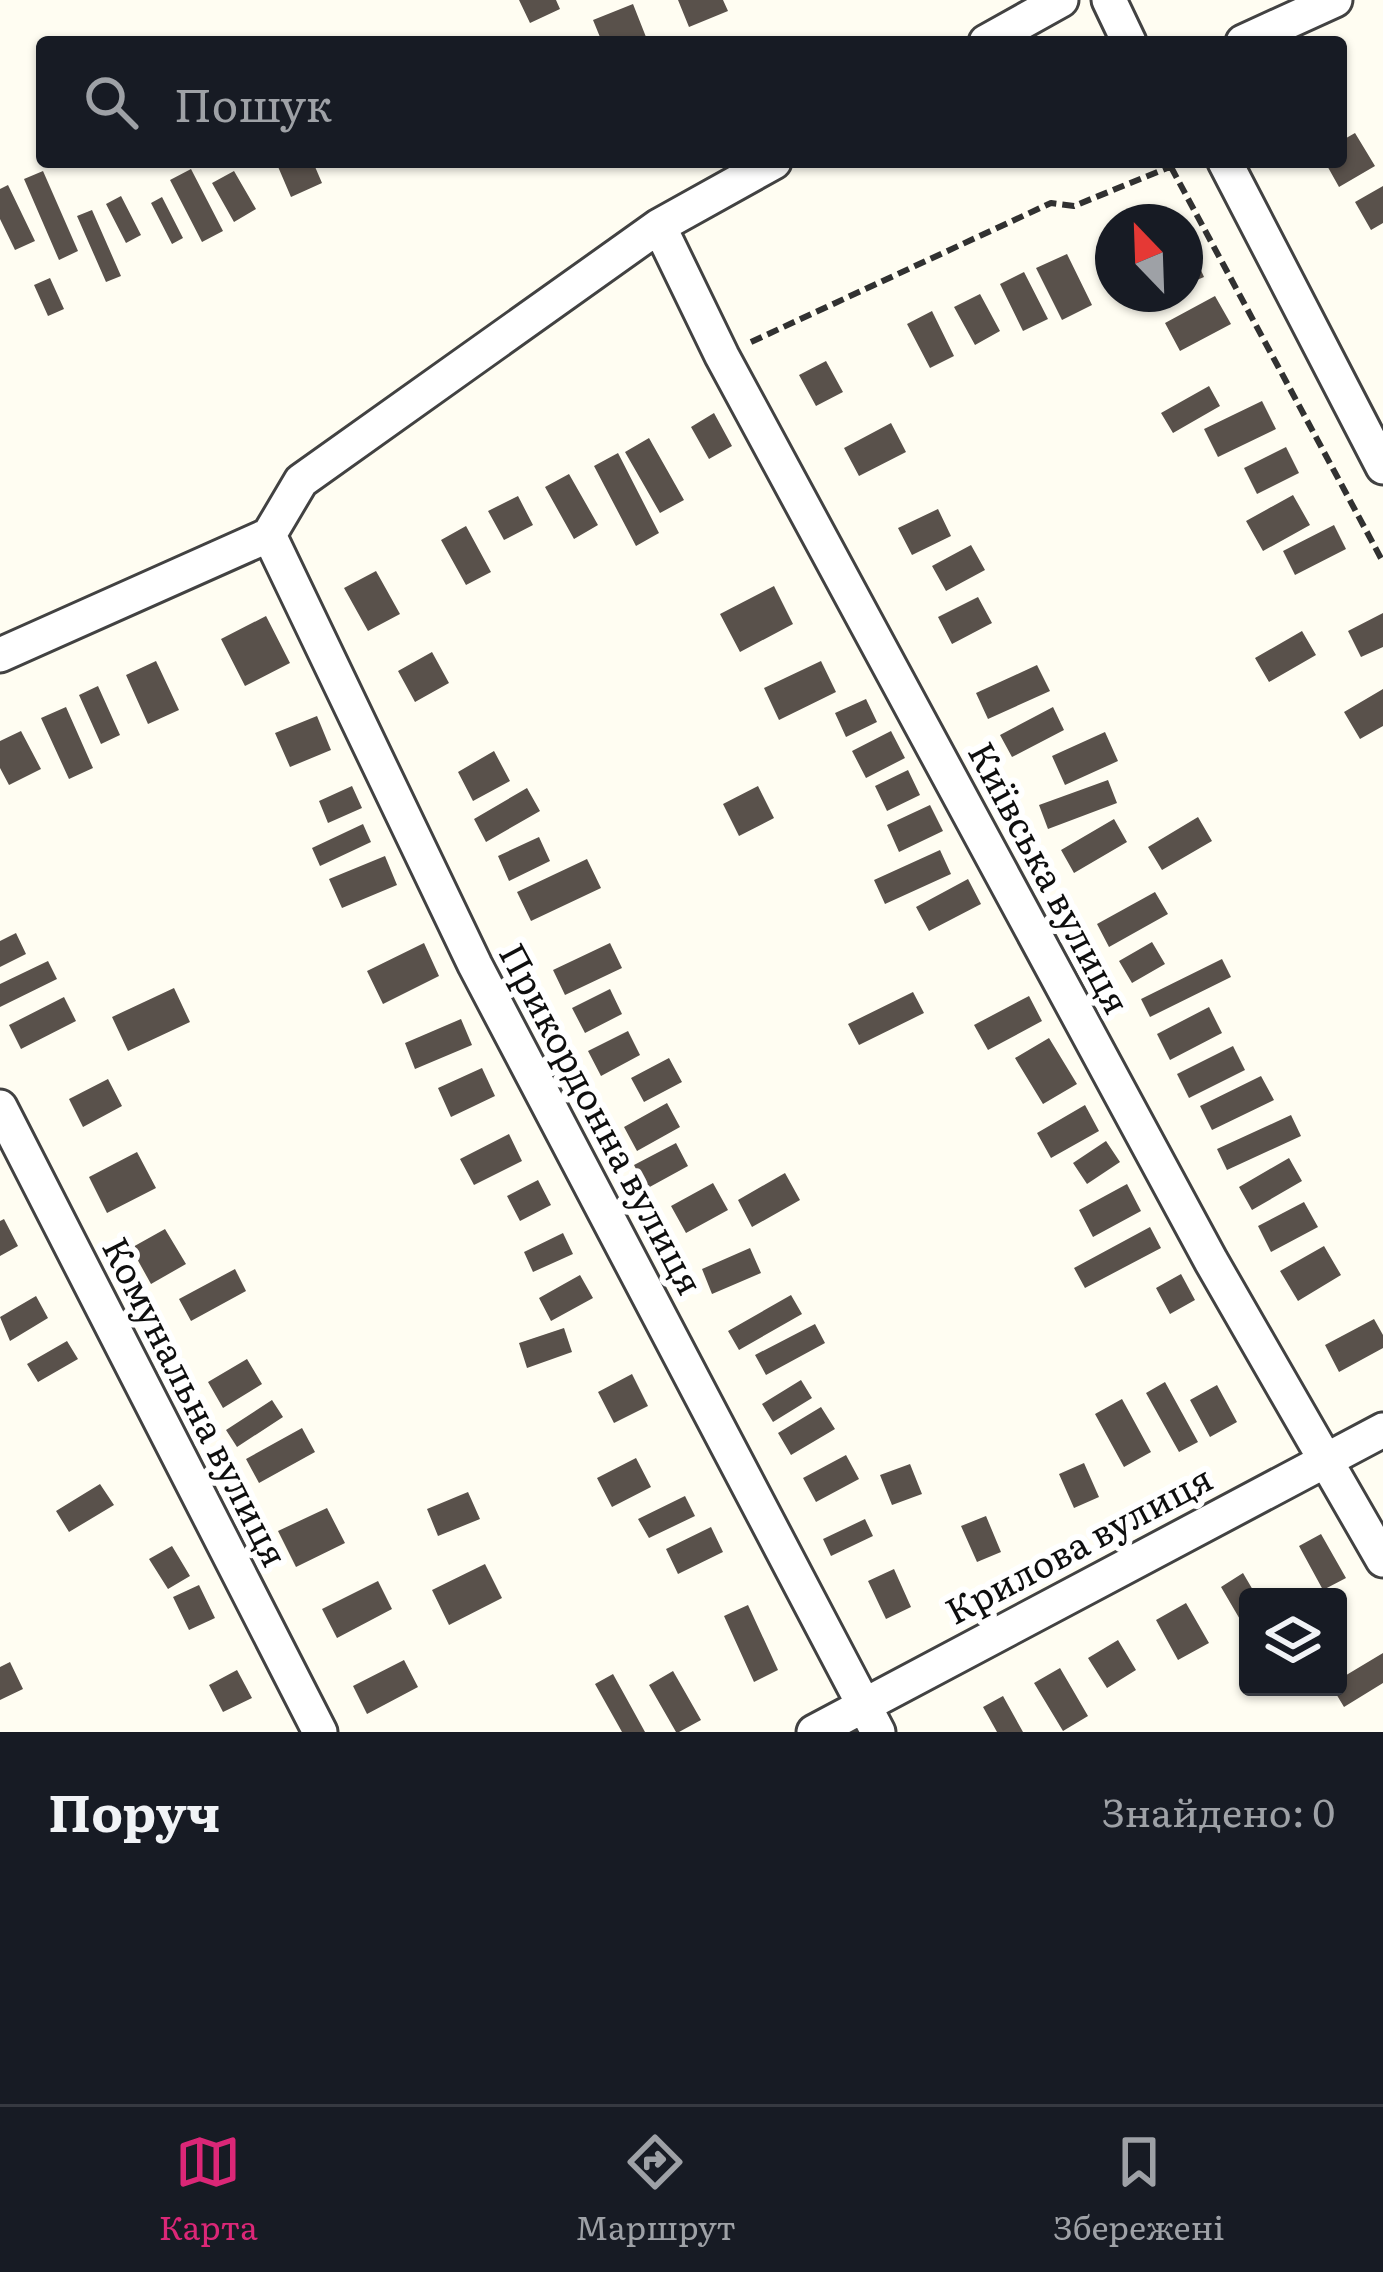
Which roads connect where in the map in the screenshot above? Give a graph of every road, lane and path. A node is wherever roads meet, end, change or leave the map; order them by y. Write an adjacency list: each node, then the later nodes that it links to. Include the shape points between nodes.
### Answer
1 (1060, 0): 4 (street)
2 (1109, 0): 5 (street)
3 (1335, 0): 6 (street)
4 (997, 36)
5 (1126, 36)
6 (1256, 36)
7 (763, 168): 11 (street)
8 (1166, 168): 12 (path, via 1074,206 1051,202)
9 (1172, 168): 15 (path)
10 (1228, 168): 13 (street)
11 (659, 226): 12 (street, Київська вулиця); 14 (street, via 301,481)
12 (722, 356): 19 (street, Київська вулиця)
13 (1383, 467)
14 (269, 535): 16 (street); 21 (street, Прикордонна вулиця, via 475,965)
15 (1383, 562)
16 (0, 655)
17 (0, 1107): 22 (street, Комунальна вулиця)
18 (1383, 1430): 19 (street, Крилова вулиця)
19 (1324, 1459): 20 (street, Київська вулиця); 21 (street, Крилова вулиця)
20 (1383, 1560)
21 (871, 1718): 23 (street, Крилова вулиця)
22 (320, 1732)
23 (814, 1732)

